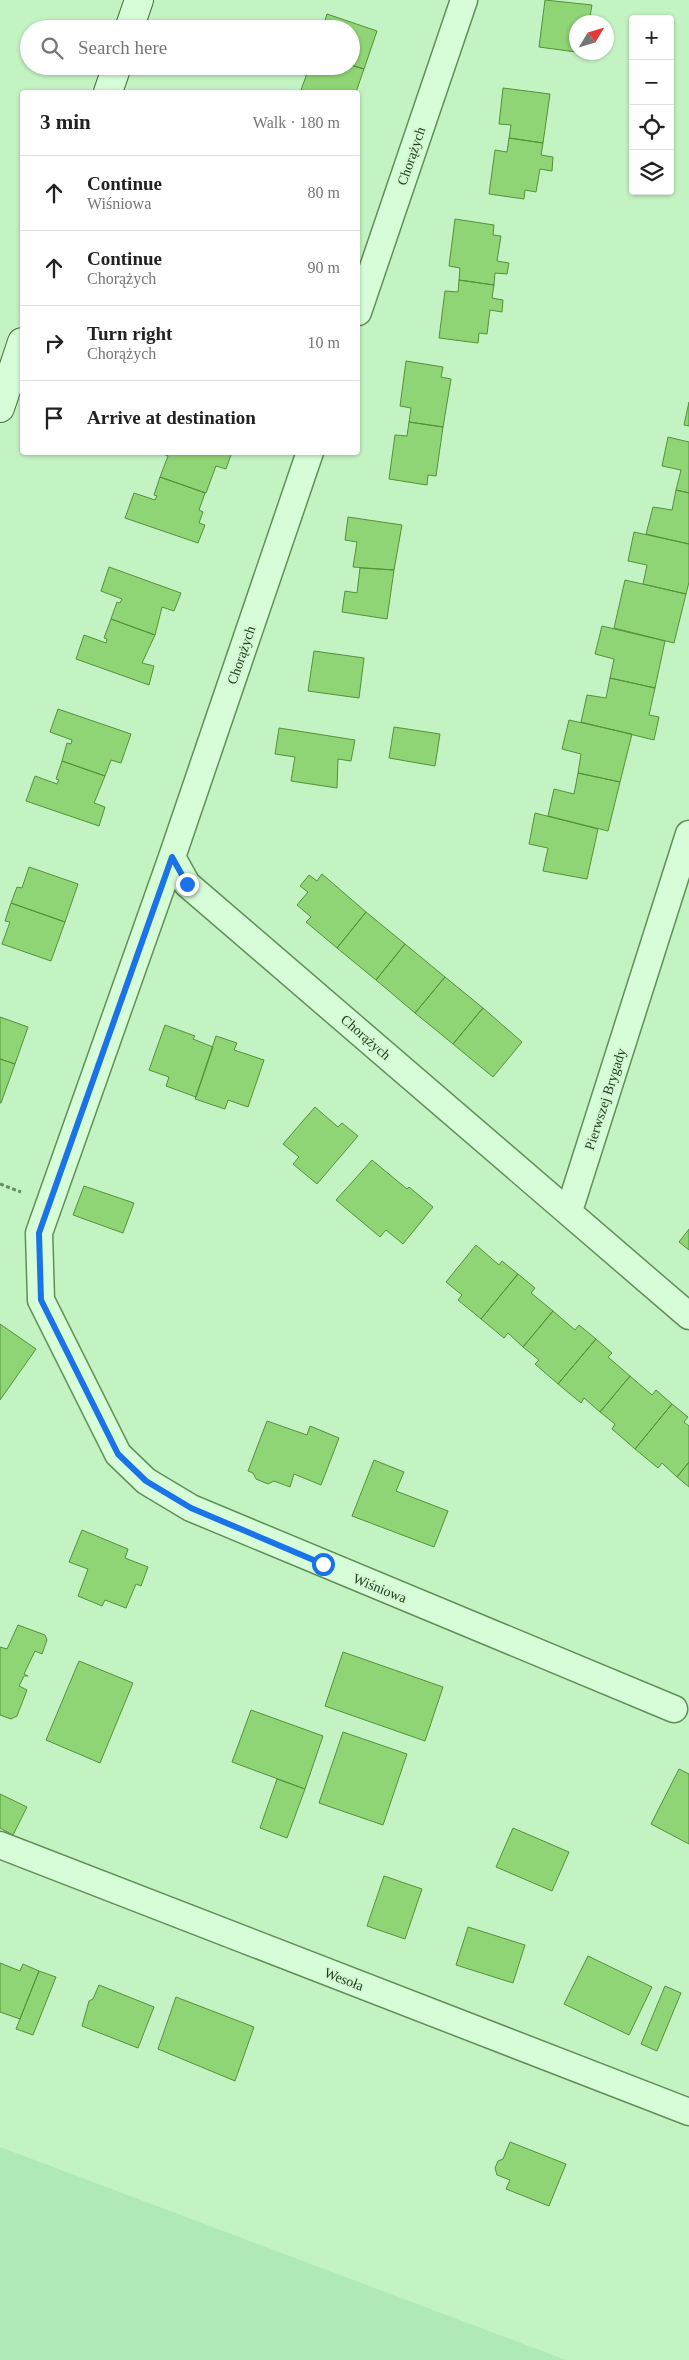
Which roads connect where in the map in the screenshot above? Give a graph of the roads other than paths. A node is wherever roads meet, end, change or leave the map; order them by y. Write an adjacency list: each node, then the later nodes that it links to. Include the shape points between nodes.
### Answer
1 (139, 0): 3 (main road)
2 (464, 0): 6 (street, Chorążych)
3 (132, 20)
4 (114, 75): 5 (main road)
5 (109, 90)
6 (360, 306)
7 (20, 348): 8 (main road)
8 (0, 408)
9 (309, 455): 11 (street, Chorążych)
10 (689, 834): 12 (street, Pierwszej Brygady)
11 (172, 857): 12 (street, Chorążych, via 187,884); 13 (street, Chorążych, via 39,1233)
12 (569, 1211): 14 (street)
13 (41, 1300): 15 (street, Wiśniowa, via 118,1454 146,1481 191,1508)
14 (689, 1316)
15 (674, 1709)
16 (0, 1845): 17 (street, Wesoła)
17 (689, 2112)

